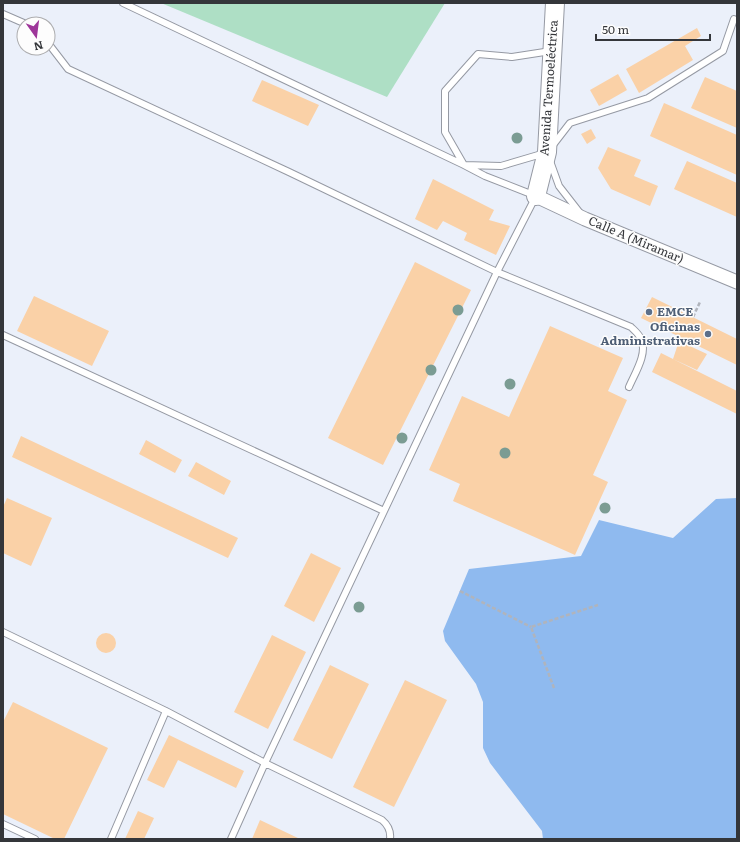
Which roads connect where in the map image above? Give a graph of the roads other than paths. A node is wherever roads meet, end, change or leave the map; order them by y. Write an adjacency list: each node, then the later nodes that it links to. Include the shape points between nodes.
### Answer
1 (123, 3): 9 (lane)
2 (555, 3): 6 (main road, Avenida Termoeléctrica)
3 (3, 14): 5 (lane)
4 (734, 19): 8 (lane, via 723,51 648,98 570,123)
5 (16, 20)
6 (552, 51): 8 (main road, Avenida Termoeléctrica); 9 (lane, via 512,57 478,54 445,91 445,132)
7 (56, 53): 12 (lane, via 68,69)
8 (547, 152): 9 (lane, via 501,166); 10 (main road, Avenida Termoeléctrica); 11 (lane, via 559,186)
9 (464, 165): 10 (lane)
10 (536, 196): 11 (street, Calle A (Miramar)); 12 (lane)
11 (585, 219): 13 (street, Calle A (Miramar))
12 (497, 272): 15 (lane, via 631,327 641,338 644,347 643,356); 16 (lane)
13 (737, 282)
14 (3, 335): 16 (lane)
15 (629, 387)
16 (384, 511): 19 (lane)
17 (3, 632): 18 (lane)
18 (166, 711): 19 (lane); 22 (lane)
19 (265, 763): 23 (lane); 24 (lane, via 382,820 390,829)
20 (3, 824): 21 (lane)
21 (35, 839)
22 (111, 839)
23 (230, 839)
24 (390, 839)

